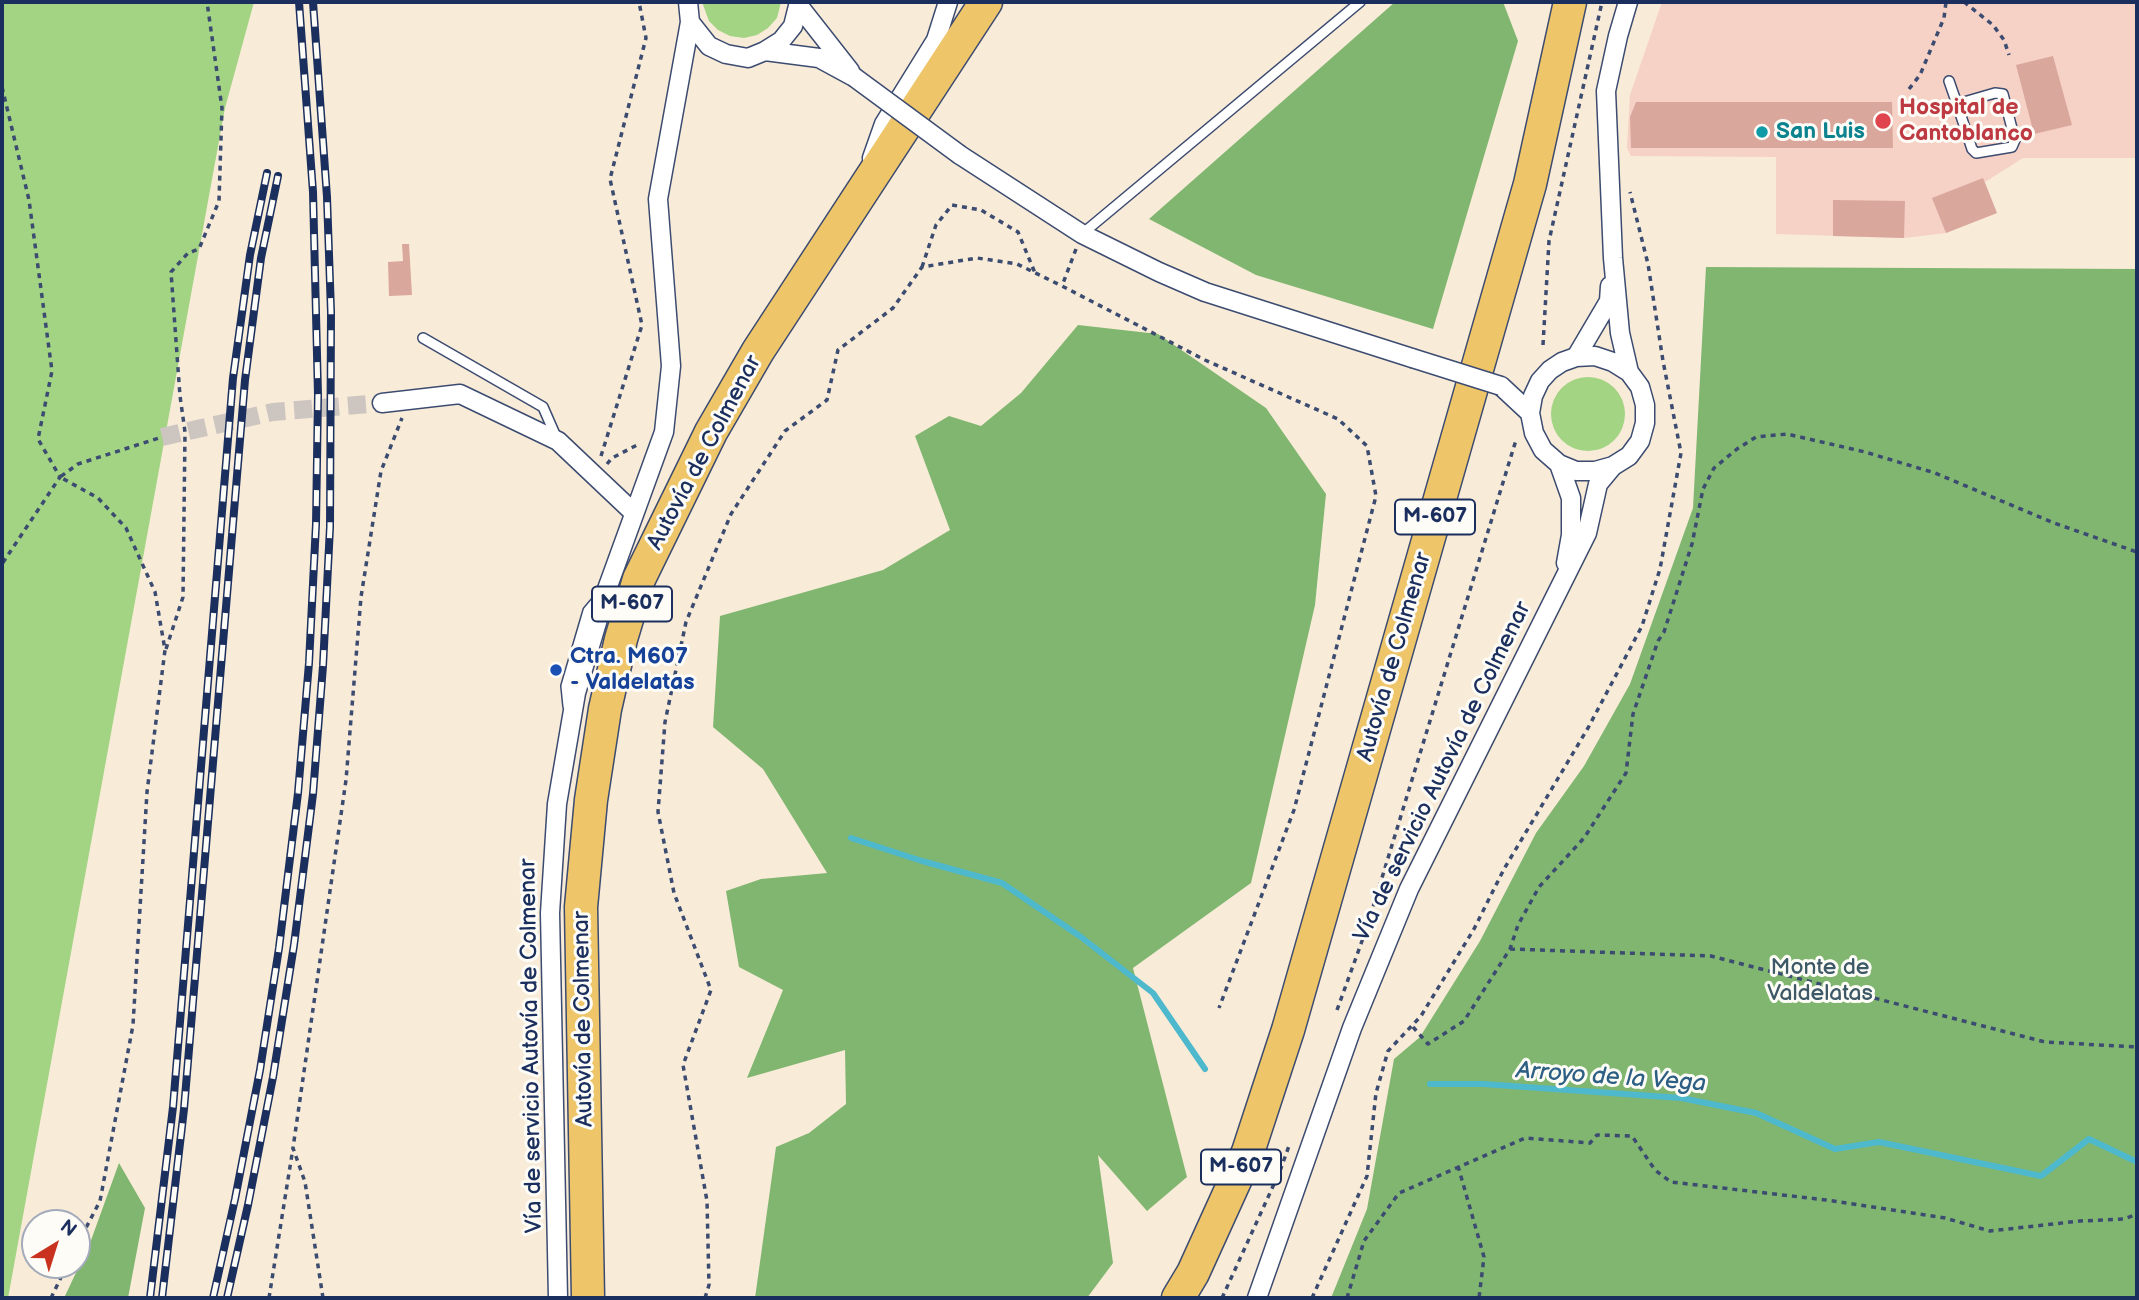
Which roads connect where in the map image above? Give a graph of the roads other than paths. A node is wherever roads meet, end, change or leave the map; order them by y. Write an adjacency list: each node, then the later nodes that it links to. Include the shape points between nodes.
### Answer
1 (688, 2): 8 (street, Vía de servicio Autovía de Colmenar)
2 (948, 2): 13 (street, via 936,40 884,124)
3 (986, 2): 13 (highway, Autovía de Colmenar / M-607)
4 (1360, 2): 14 (lane)
5 (1570, 2): 30 (highway, Autovía de Colmenar / M-607, via 1530,184 1288,1030 1248,1152)
6 (1629, 2): 15 (street, via 1606,92)
7 (799, 4): 9 (street, via 793,26); 10 (street)
8 (690, 22): 9 (street, via 709,46 726,54 748,58); 26 (street, Vía de servicio Autovía de Colmenar, via 658,199 671,366 664,432)
9 (765, 51): 10 (street, via 818,58)
10 (855, 77): 14 (street, bridge, via 961,155)
11 (1949, 81): 12 (lane)
12 (1957, 104): 12 (lane, via 1976,153 2012,147 2015,140 2003,94)
13 (861, 192): 29 (highway, Autovía de Colmenar / M-607, via 711,432 639,579 621,639 591,800 581,907)
14 (1082, 234): 20 (street, bridge, via 1205,292)
15 (1613, 258): 17 (street, via 1609,301); 18 (street)
16 (423, 338): 23 (lane, via 542,407)
17 (1576, 357): 18 (street, via 1595,356); 19 (street, via 1556,366)
18 (1629, 372): 25 (street, via 1646,405 1646,423 1629,456)
19 (1540, 381): 20 (street); 22 (street)
20 (1501, 386): 22 (street)
21 (382, 403): 23 (street, via 460,394)
22 (1530, 414): 24 (street, via 1538,442)
23 (558, 441): 26 (street)
24 (1559, 464): 25 (street, via 1576,471); 27 (street, via 1570,498 1571,535)
25 (1614, 466): 27 (street, Vía de servicio Autovía de Colmenar, via 1598,484 1587,533)
26 (633, 512): 28 (street, Vía de servicio Autovía de Colmenar, via 576,693 556,804 551,913)
27 (1562, 584): 31 (street, Vía de servicio Autovía de Colmenar, via 1409,889 1352,1028)
28 (558, 1298)
29 (588, 1298)
30 (1178, 1298)
31 (1257, 1298)

